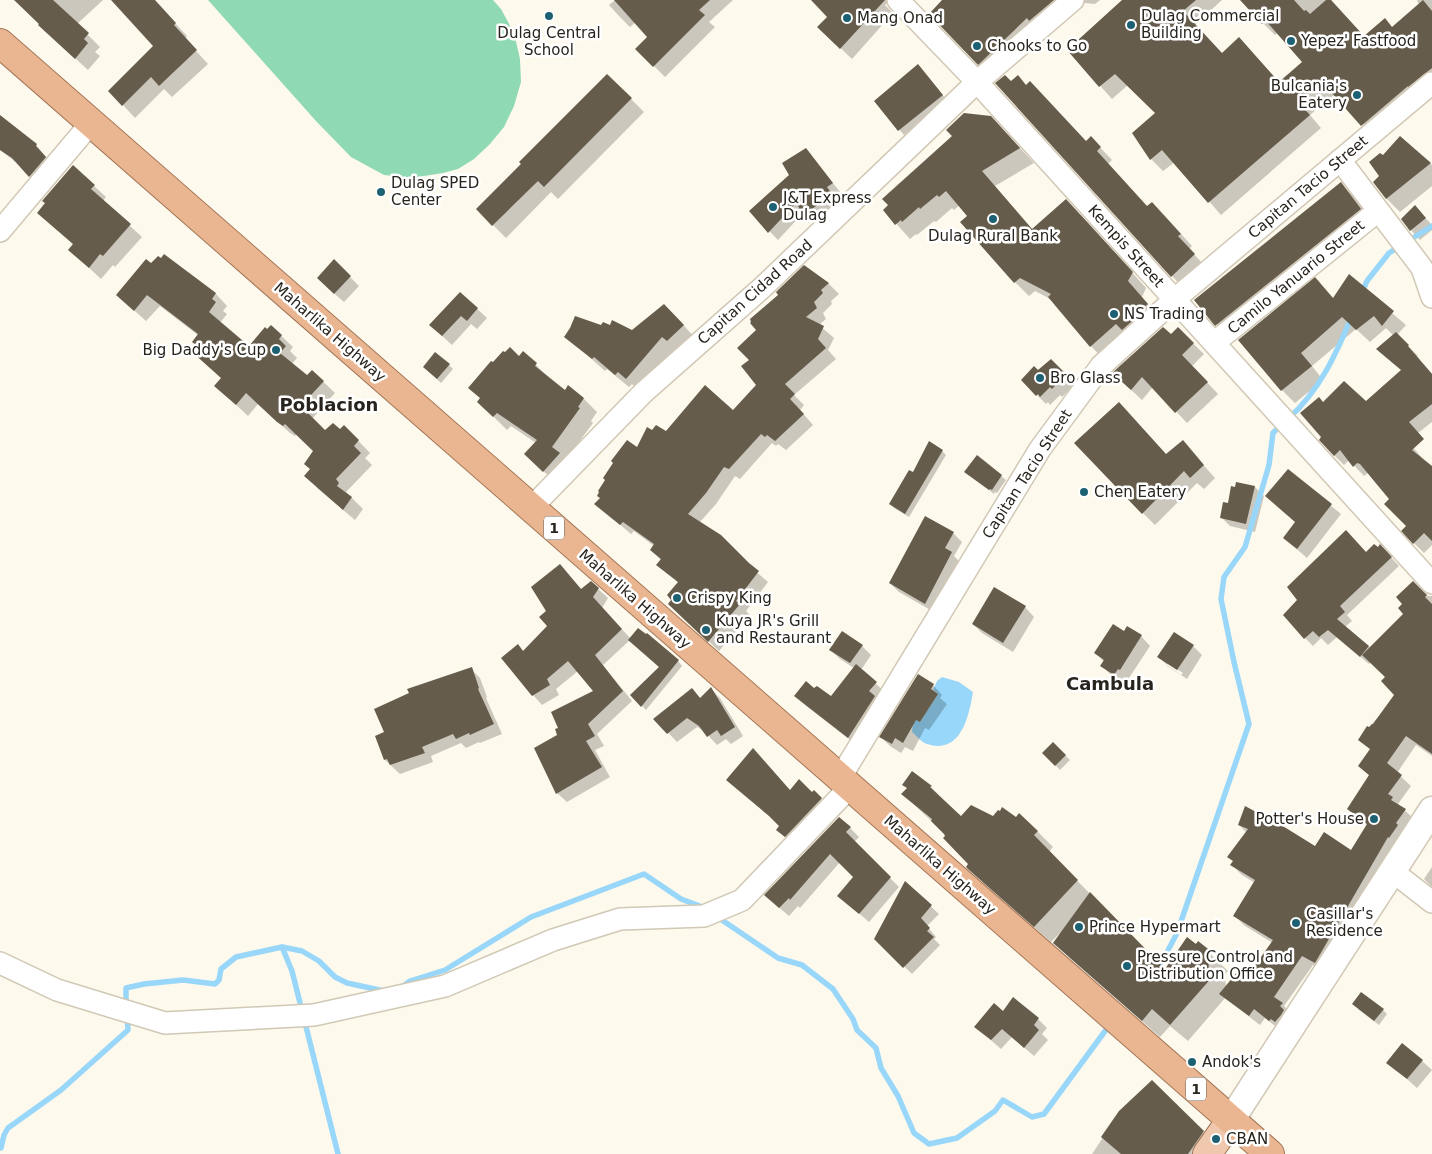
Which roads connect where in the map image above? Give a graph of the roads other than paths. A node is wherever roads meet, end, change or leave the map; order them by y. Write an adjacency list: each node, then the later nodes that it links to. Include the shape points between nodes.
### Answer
1 (898, 0): 4 (street, Kempis Street)
2 (1073, 0): 4 (street, Capitan Cidad Road)
3 (0, 43): 6 (highway, Maharlika Highway / 1)
4 (978, 82): 11 (street, Kempis Street); 13 (street, Capitan Cidad Road, via 764,286 644,392)
5 (1432, 83): 7 (street, Capitan Tacio Street)
6 (91, 123): 9 (street); 13 (highway, Maharlika Highway / 1)
7 (1340, 160): 8 (street); 11 (street, Capitan Tacio Street)
8 (1384, 219): 10 (street, via 1422,268); 12 (street, Camilo Yanuario Street)
9 (0, 231)
10 (1432, 297)
11 (1175, 299): 12 (street, Kempis Street); 15 (street, Capitan Tacio Street, via 1101,366 1040,449)
12 (1214, 343): 14 (street, Kempis Street)
13 (532, 508): 15 (highway, Maharlika Highway / 1)
14 (1432, 583)
15 (845, 782): 19 (street, Capitan Tacio Street, via 742,900 704,916 620,919 553,940 445,986 314,1015 165,1023 58,990); 20 (highway, Maharlika Highway / 1)
16 (1432, 810): 17 (street)
17 (1392, 871): 18 (street); 20 (street)
18 (1432, 902)
19 (0, 963)
20 (1231, 1120): 21 (main road); 22 (highway, Maharlika Highway / 1)
21 (1207, 1154)
22 (1270, 1154)

